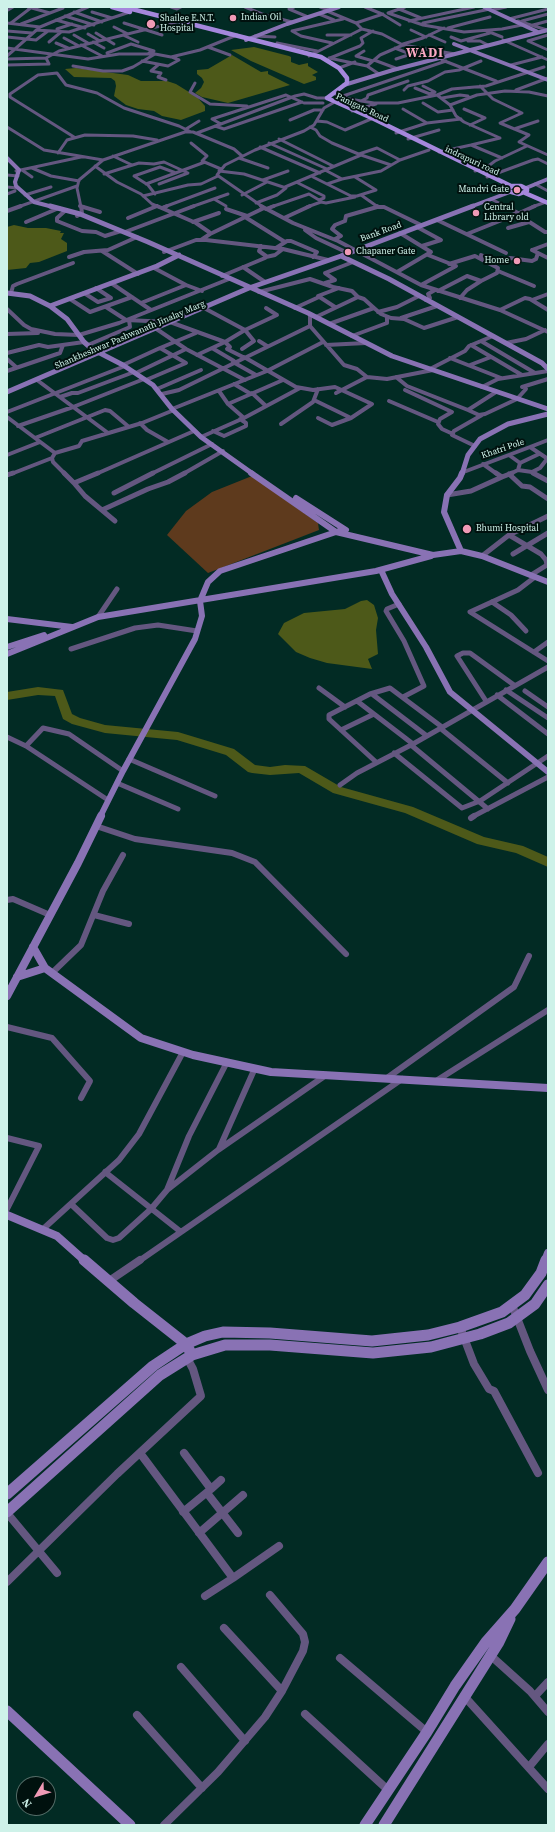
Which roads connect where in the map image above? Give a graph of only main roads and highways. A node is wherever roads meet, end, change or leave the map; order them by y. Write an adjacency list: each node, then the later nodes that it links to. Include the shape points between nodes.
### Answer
1 (112, 7): 2 (main road)
2 (129, 9): 3 (main road); 3 (main road)
3 (235, 36): 4 (main road, Panigate Road)
4 (310, 55): 5 (main road, Panigate Road, via 339,71); 5 (main road, Panigate Road, via 319,55 339,68 347,78)
5 (344, 85): 6 (main road, Panigate Road)
6 (326, 101): 7 (main road); 7 (main road, Panigate Road)
7 (353, 111): 8 (main road); 8 (main road, Panigate Road)
8 (398, 132): 9 (main road, Panigate Road)
9 (410, 139): 10 (main road, Panigate Road); 11 (main road)
10 (429, 150): 11 (main road, indrapuri road)
11 (476, 170): 12 (main road)
12 (510, 189): 13 (main road, via 518,186); 13 (main road, via 519,194)
13 (525, 190): 14 (main road)
14 (547, 203)

